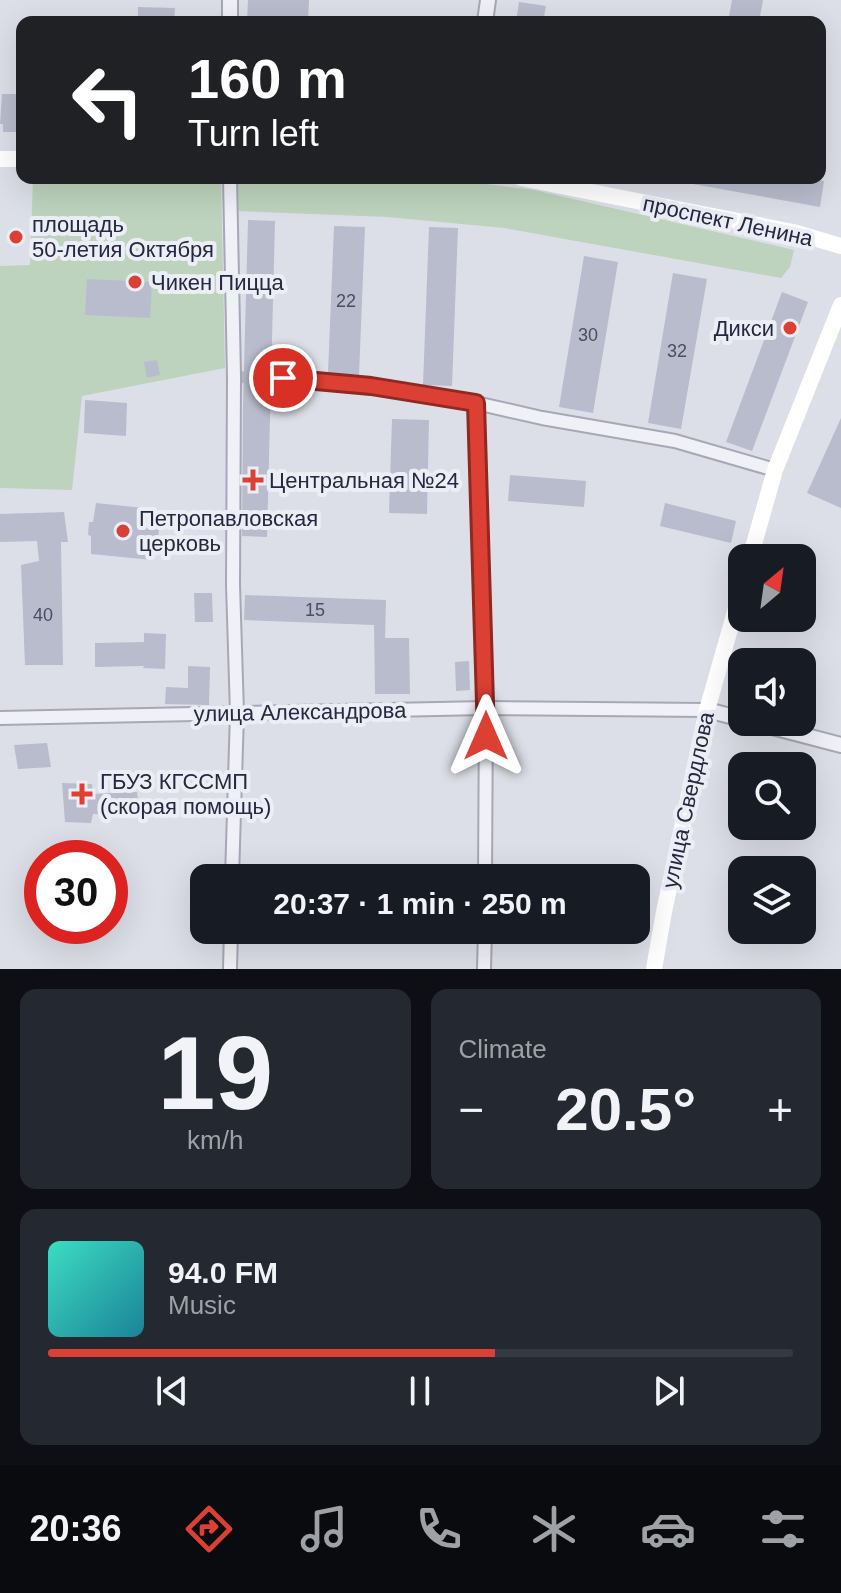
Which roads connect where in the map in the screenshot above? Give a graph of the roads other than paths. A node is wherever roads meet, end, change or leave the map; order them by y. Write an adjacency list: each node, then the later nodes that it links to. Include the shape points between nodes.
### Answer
1 (230, 184): 12 (street)
2 (551, 184): 3 (main road, проспект Ленина)
3 (841, 246)
4 (841, 305): 7 (main road)
5 (283, 378): 6 (street)
6 (476, 403): 7 (street, via 675,441); 10 (street)
7 (775, 470): 8 (main road)
8 (754, 544)
9 (729, 632): 11 (main road, улица Свердлова)
10 (486, 708): 11 (street, улица Александрова); 12 (street, улица Александрова); 18 (street)
11 (707, 710): 13 (street, улица Александрова); 23 (main road, улица Свердлова)
12 (237, 713): 14 (street, улица Александрова); 17 (street)
13 (728, 715)
14 (0, 718)
15 (807, 736): 16 (street)
16 (841, 745)
17 (232, 864)
18 (485, 864)
19 (231, 944): 21 (street)
20 (485, 944): 22 (street)
21 (230, 969)
22 (484, 969)
23 (654, 969)

